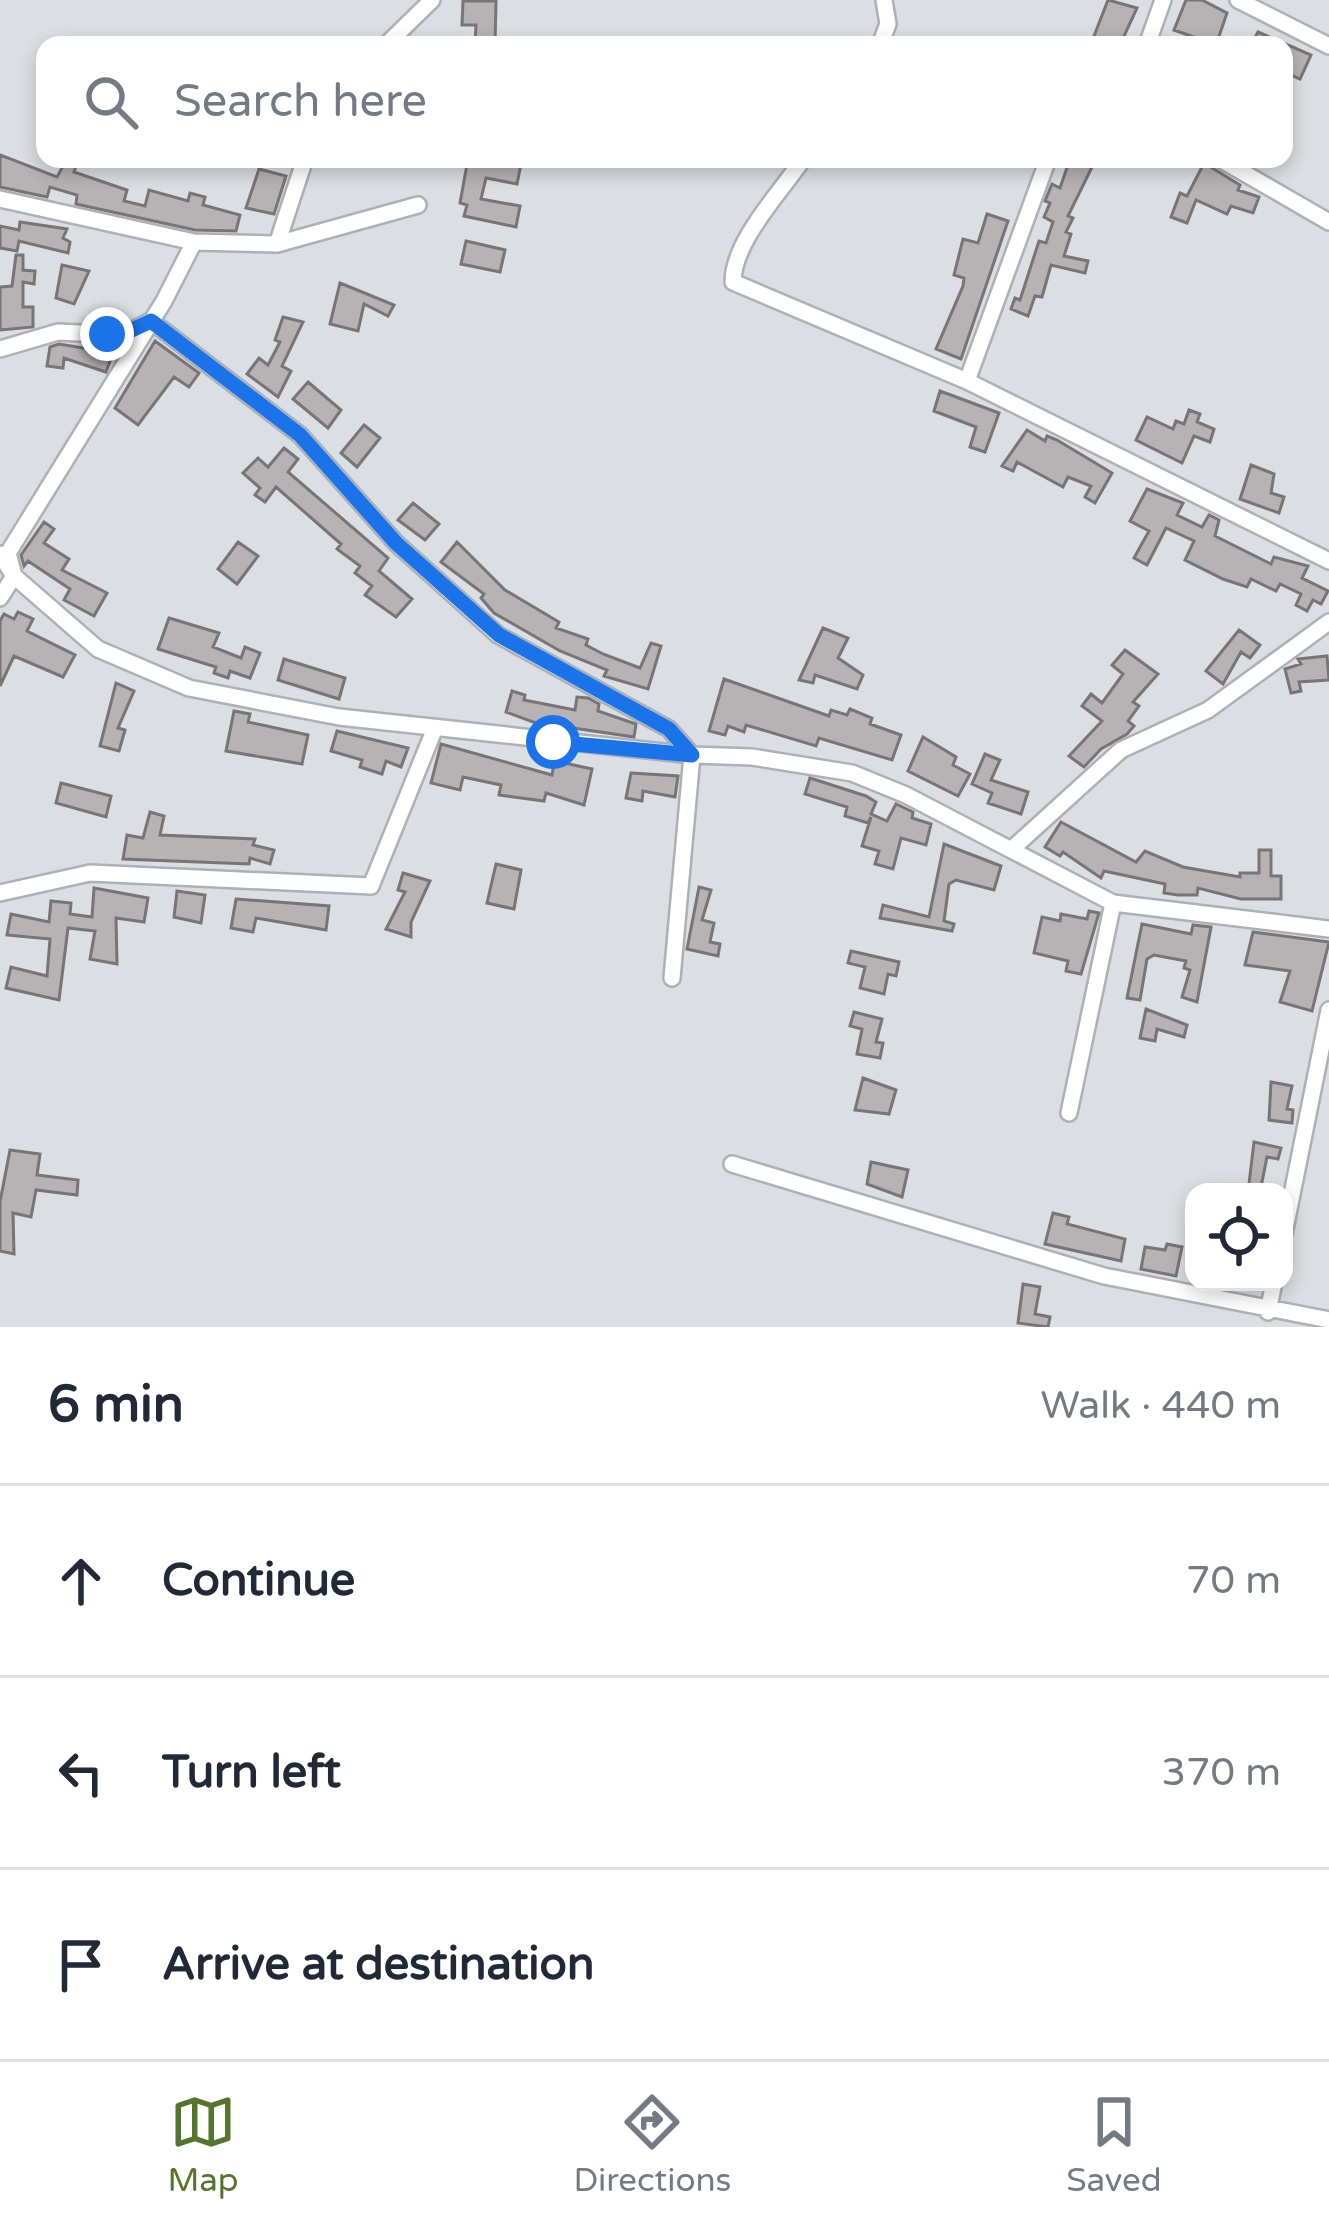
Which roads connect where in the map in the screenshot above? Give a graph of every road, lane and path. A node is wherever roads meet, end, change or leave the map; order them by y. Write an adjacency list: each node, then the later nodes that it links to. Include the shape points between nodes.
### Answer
1 (432, 0): 5 (street)
2 (884, 0): 6 (street)
3 (1163, 0): 7 (street)
4 (1238, 0): 8 (street)
5 (395, 36)
6 (883, 36)
7 (1150, 36)
8 (1329, 46)
9 (301, 168): 17 (street)
10 (797, 168): 20 (street, via 733,269 733,282)
11 (1045, 168): 20 (street)
12 (1236, 168): 15 (street)
13 (0, 199): 16 (street)
14 (418, 206): 17 (street)
15 (1329, 222)
16 (194, 242): 17 (street); 18 (street)
17 (277, 244)
18 (151, 321): 19 (street, via 123,334 58,332); 23 (street, via 8,553); 27 (street, via 300,435 396,543 499,635 669,729)
19 (0, 349)
20 (967, 381): 22 (street)
21 (0, 554): 23 (street)
22 (1329, 561)
23 (14, 577): 24 (street); 26 (street, via 98,650 189,688)
24 (0, 598)
25 (1329, 622): 28 (street, via 1208,710 1121,750)
26 (435, 728): 27 (street); 29 (street, via 371,886 90,873)
27 (692, 755): 28 (street, via 852,773); 32 (street)
28 (1012, 848): 30 (street)
29 (0, 892)
30 (1113, 903): 31 (street); 34 (street)
31 (1329, 929)
32 (672, 978)
33 (1329, 1010): 36 (street)
34 (1069, 1114)
35 (732, 1165): 38 (street, via 998,1247)
36 (1293, 1189)
37 (1272, 1291): 38 (street)
38 (1268, 1312): 39 (street)
39 (1329, 1320)

